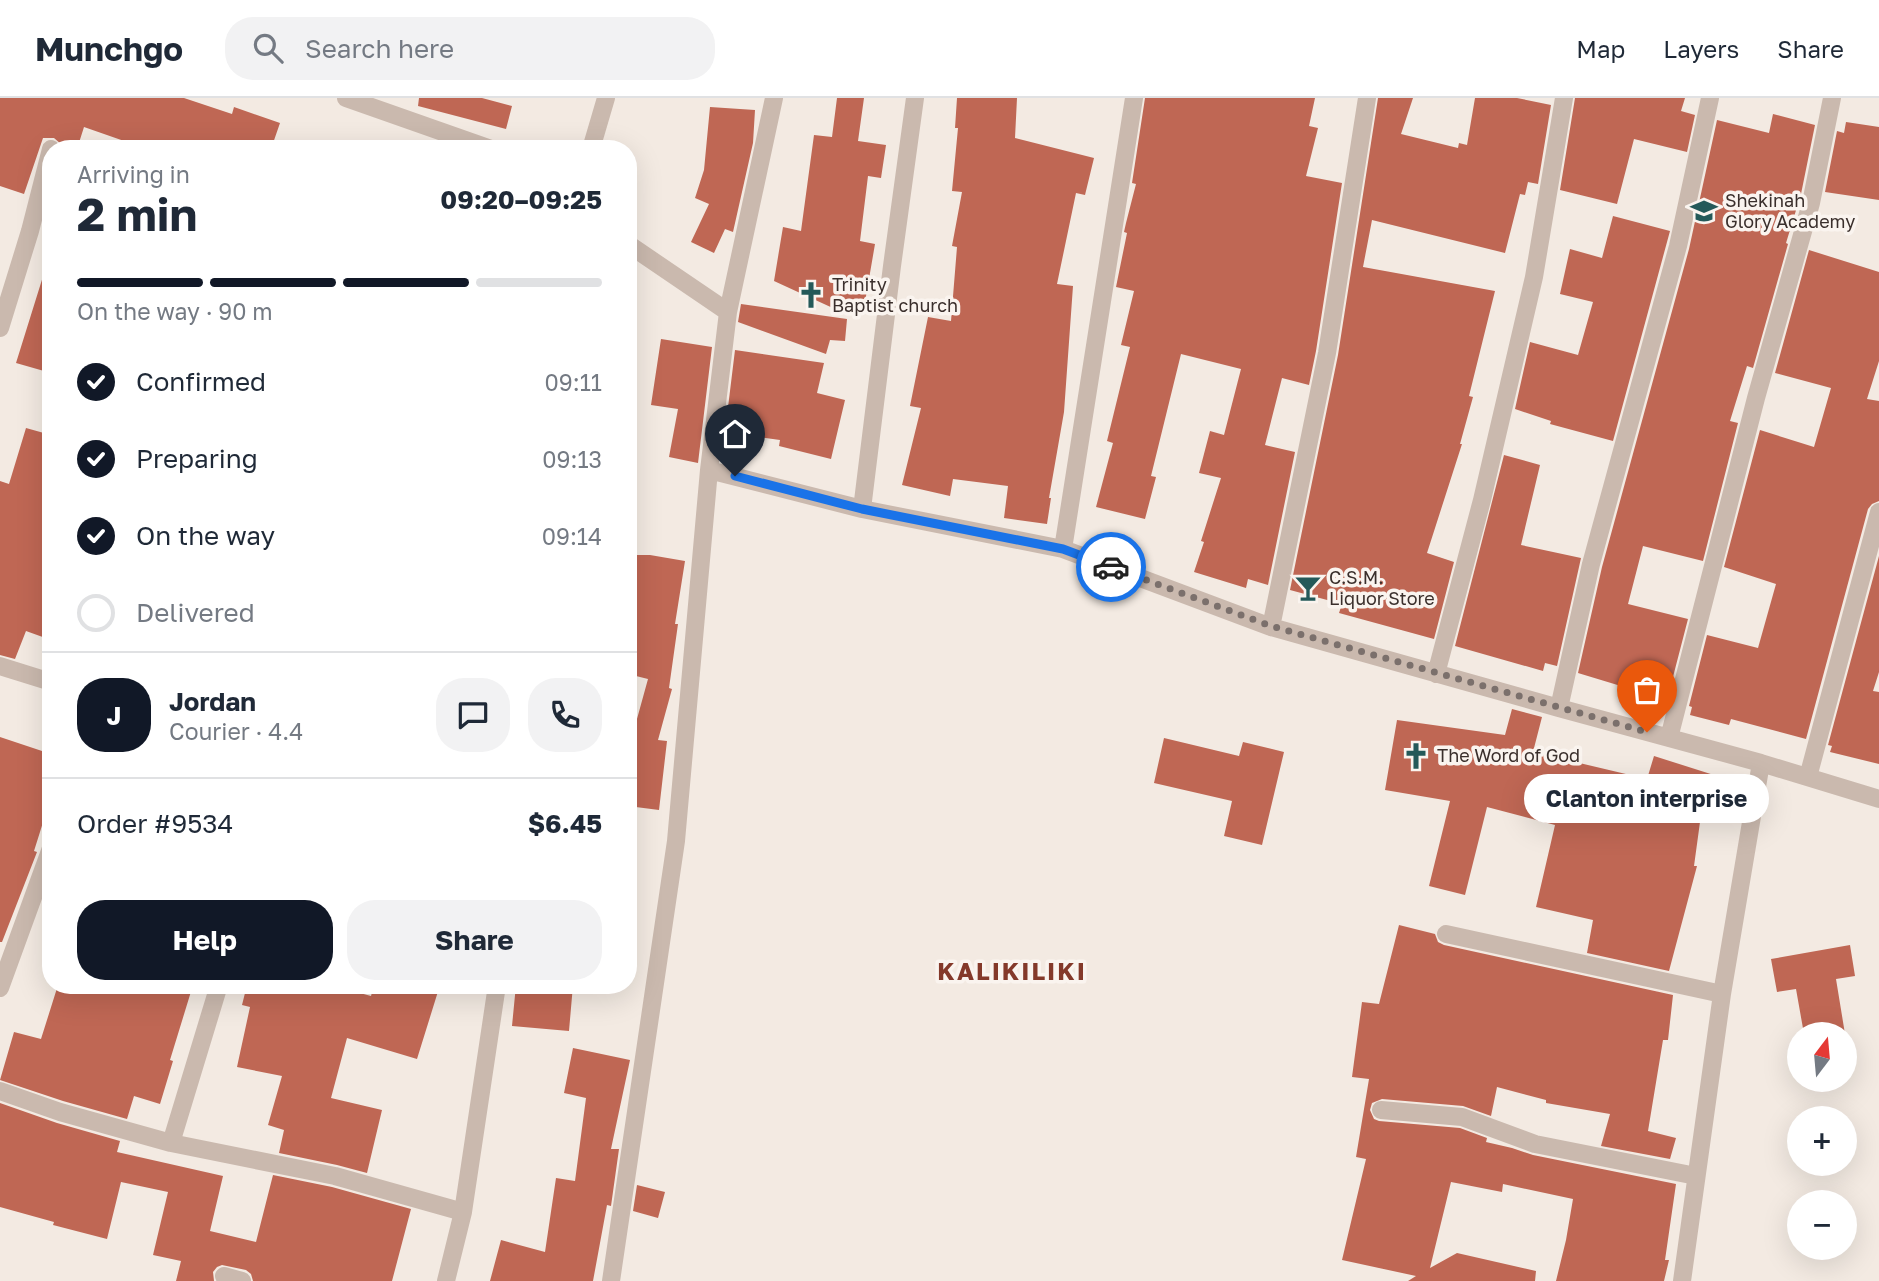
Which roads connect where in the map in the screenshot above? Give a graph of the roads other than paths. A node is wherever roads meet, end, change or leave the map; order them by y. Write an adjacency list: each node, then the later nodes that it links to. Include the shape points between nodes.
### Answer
1 (346, 98): 10 (street)
2 (606, 98): 11 (street)
3 (774, 98): 14 (street)
4 (915, 98): 17 (street)
5 (1134, 98): 19 (street)
6 (1367, 98): 20 (street, via 1327,353)
7 (1564, 98): 22 (street, via 1534,277)
8 (1710, 98): 24 (street, via 1678,246 1591,564)
9 (1832, 98): 25 (street, via 1811,203)
10 (465, 140)
11 (594, 140)
12 (42, 184): 15 (street)
13 (637, 250): 14 (street)
14 (728, 312): 16 (street)
15 (0, 328)
16 (709, 470): 17 (street); 43 (street, via 676,841)
17 (862, 509): 19 (street)
18 (1879, 512): 27 (street)
19 (1063, 549): 20 (street)
20 (1271, 626): 22 (street)
21 (0, 666): 23 (street)
22 (1436, 674): 24 (street)
23 (42, 679)
24 (1559, 708): 25 (street)
25 (1669, 738): 26 (street)
26 (1761, 763): 27 (street); 34 (street)
27 (1808, 777): 28 (street)
28 (1879, 799)
29 (42, 873): 31 (street)
30 (1446, 934): 34 (street)
31 (0, 988)
32 (216, 994): 37 (street)
33 (496, 994): 39 (street)
34 (1722, 994): 38 (street)
35 (0, 1091): 37 (street)
36 (1381, 1110): 38 (street, via 1462,1117 1535,1144)
37 (171, 1143): 39 (street, via 335,1176)
38 (1696, 1176): 44 (street)
39 (463, 1212): 42 (street)
40 (224, 1276): 41 (street)
41 (242, 1281)
42 (446, 1281)
43 (611, 1281)
44 (1682, 1281)

